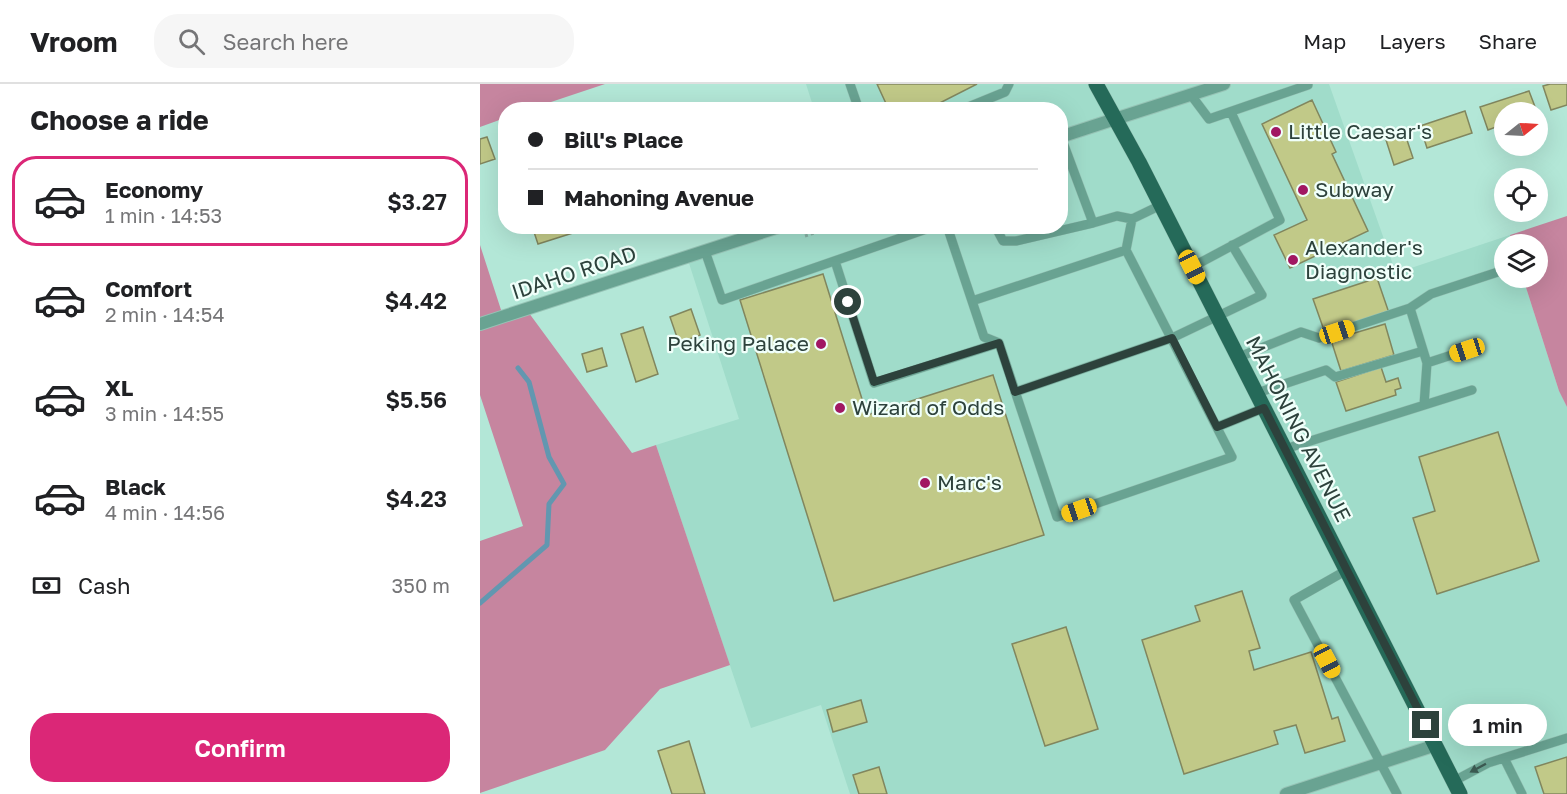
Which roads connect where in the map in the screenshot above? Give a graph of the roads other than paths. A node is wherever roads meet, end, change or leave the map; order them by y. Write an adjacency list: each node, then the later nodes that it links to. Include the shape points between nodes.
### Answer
1 (850, 84): 7 (lane)
2 (1009, 84): 8 (lane, via 1005,92)
3 (1096, 84): 10 (main road, MAHONING AVENUE)
4 (1221, 84): 6 (street)
5 (1308, 84): 9 (lane)
6 (1191, 95): 9 (lane, via 1209,119); 10 (street)
7 (856, 102)
8 (981, 102)
9 (1231, 111): 22 (lane, via 1280,220)
10 (1115, 119): 11 (street); 13 (main road, MAHONING AVENUE)
11 (1068, 135)
12 (1068, 156): 15 (lane)
13 (1161, 205): 14 (lane); 26 (main road, MAHONING AVENUE)
14 (1132, 219): 15 (lane, via 1118,216); 23 (lane)
15 (1093, 223): 16 (lane)
16 (1068, 229)
17 (757, 234): 24 (street, IDAHO ROAD)
18 (912, 234): 25 (lane)
19 (950, 234): 28 (lane)
20 (999, 234): 21 (lane, via 1003,241)
21 (1047, 234)
22 (1232, 245): 26 (lane); 30 (lane, via 1262,295)
23 (1126, 250): 28 (lane); 32 (lane)
24 (705, 251): 25 (lane, via 722,300); 31 (street, IDAHO ROAD)
25 (834, 261): 33 (lane, via 874,382)
26 (1192, 267): 30 (main road, MAHONING AVENUE)
27 (1494, 273): 29 (lane, via 1431,294)
28 (972, 301): 33 (lane, via 984,337)
29 (1410, 308): 35 (lane); 36 (lane, via 1319,338 1301,332)
30 (1217, 315): 32 (lane); 36 (main road, MAHONING AVENUE)
31 (480, 324)
32 (1172, 338): 39 (lane); 43 (lane)
33 (999, 343): 39 (lane)
34 (1467, 350): 37 (lane)
35 (1423, 351): 37 (lane); 40 (lane, via 1335,377 1326,370)
36 (1239, 357): 40 (main road, MAHONING AVENUE)
37 (1427, 363): 41 (lane)
38 (1472, 390): 41 (lane)
39 (1015, 392): 43 (lane, via 1057,517 1232,458)
40 (1257, 393): 42 (main road, MAHONING AVENUE)
41 (1424, 405): 44 (lane)
42 (1264, 408): 43 (lane); 44 (main road, MAHONING AVENUE)
43 (1217, 427)
44 (1286, 449): 45 (main road, MAHONING AVENUE)
45 (1347, 570): 47 (main road, MAHONING AVENUE); 49 (lane, via 1294,600)
46 (1567, 738): 48 (lane)
47 (1436, 745): 49 (street); 50 (main road, MAHONING AVENUE)
48 (1504, 758): 50 (lane, one-way to 50, via 1488,763); 54 (lane)
49 (1380, 763): 51 (street); 53 (lane)
50 (1457, 788)
51 (1301, 792): 52 (street)
52 (1286, 794)
53 (1397, 794)
54 (1522, 794)

